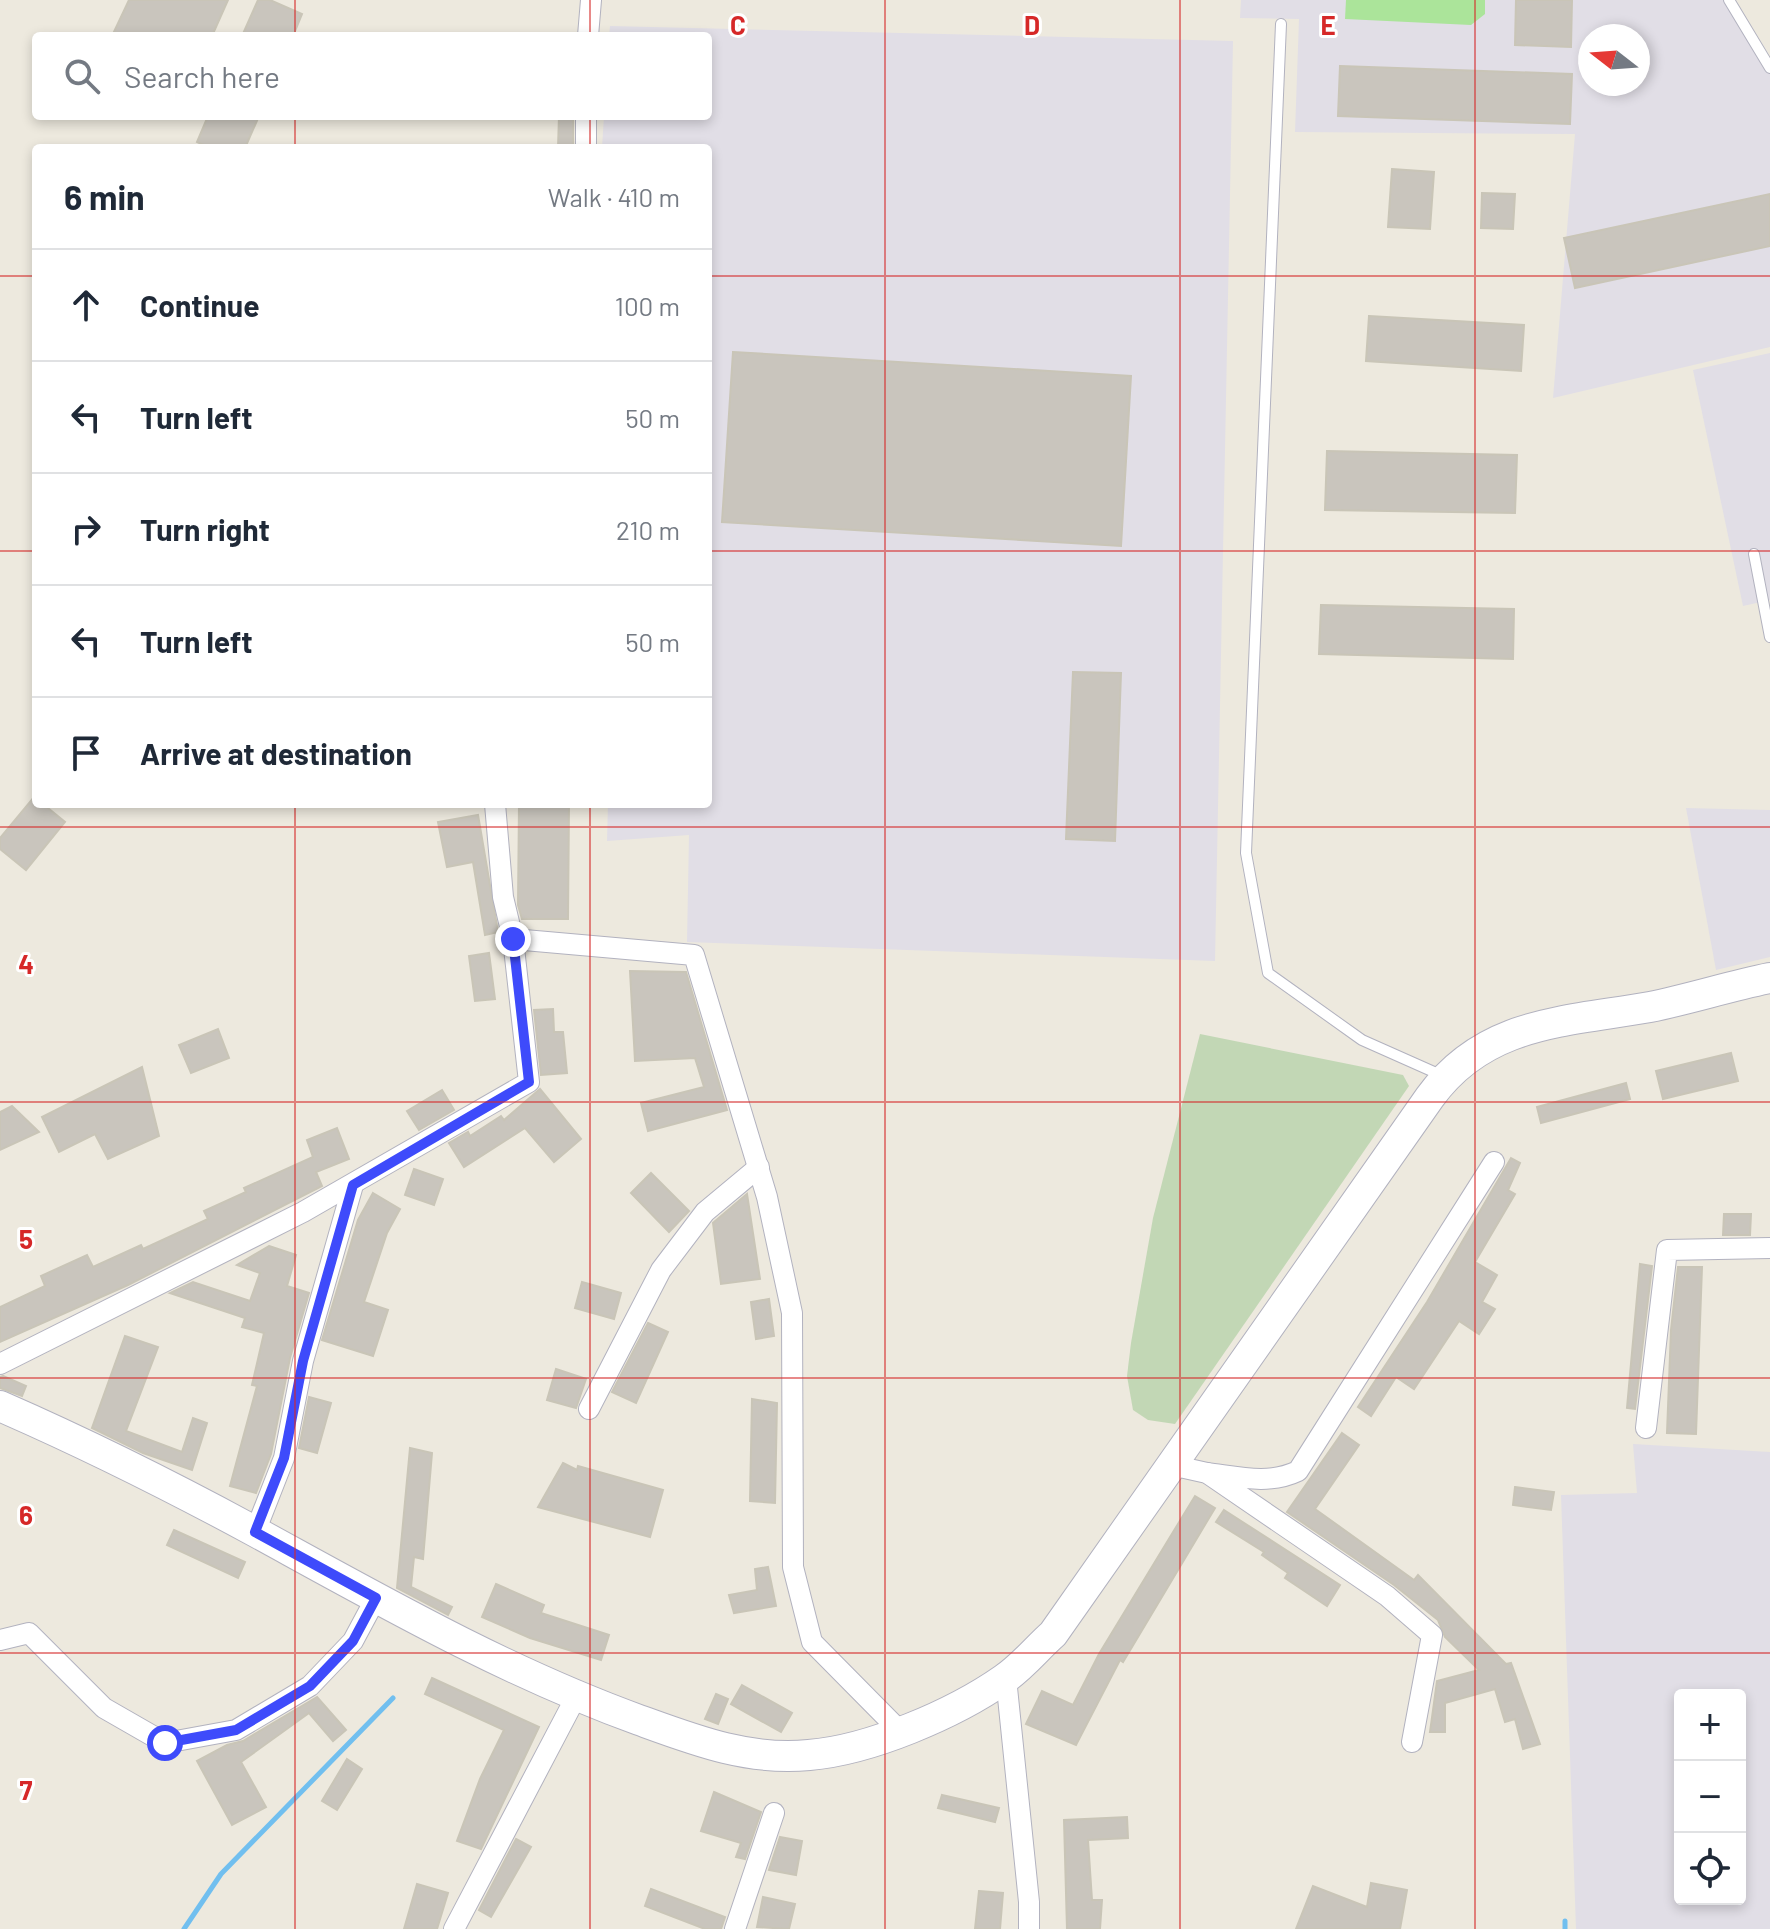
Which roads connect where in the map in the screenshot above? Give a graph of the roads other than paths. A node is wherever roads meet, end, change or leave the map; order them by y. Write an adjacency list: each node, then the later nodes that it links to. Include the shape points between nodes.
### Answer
1 (591, 0): 4 (street)
2 (1729, 0): 5 (lane)
3 (1281, 24): 13 (lane, via 1246,853 1268,973 1362,1040)
4 (588, 32)
5 (1770, 68)
6 (586, 120): 7 (street)
7 (586, 144)
8 (1754, 554): 9 (lane)
9 (1770, 637)
10 (495, 808): 11 (street, via 503,897)
11 (513, 939): 15 (street, via 694,955); 16 (street, via 529,1082)
12 (1770, 978): 13 (main road, via 1508,1035 1470,1054)
13 (1445, 1076): 22 (main road)
14 (1494, 1162): 23 (street, via 1298,1471 1261,1480)
15 (759, 1167): 20 (street, via 705,1212 661,1270); 29 (street, via 792,1313 793,1567 812,1642)
16 (353, 1185): 18 (street); 24 (street, via 303,1361 284,1458)
17 (1770, 1248): 21 (street, via 1667,1250)
18 (0, 1364)
19 (0, 1406): 24 (main road, via 116,1457)
20 (589, 1409)
21 (1646, 1428)
22 (1171, 1465): 23 (street); 27 (main road, via 1053,1634)
23 (1207, 1473): 30 (street, via 1387,1596 1432,1635)
24 (255, 1532): 25 (main road)
25 (376, 1598): 26 (street, via 353,1641 310,1686 236,1730 165,1743 104,1708 29,1633); 28 (main road)
26 (0, 1640)
27 (1006, 1678): 29 (main road); 34 (street)
28 (576, 1697): 29 (main road, via 709,1746 745,1753 809,1755); 32 (street)
29 (900, 1731)
30 (1412, 1742)
31 (774, 1813): 33 (street)
32 (454, 1929)
33 (735, 1929)
34 (1029, 1929)

